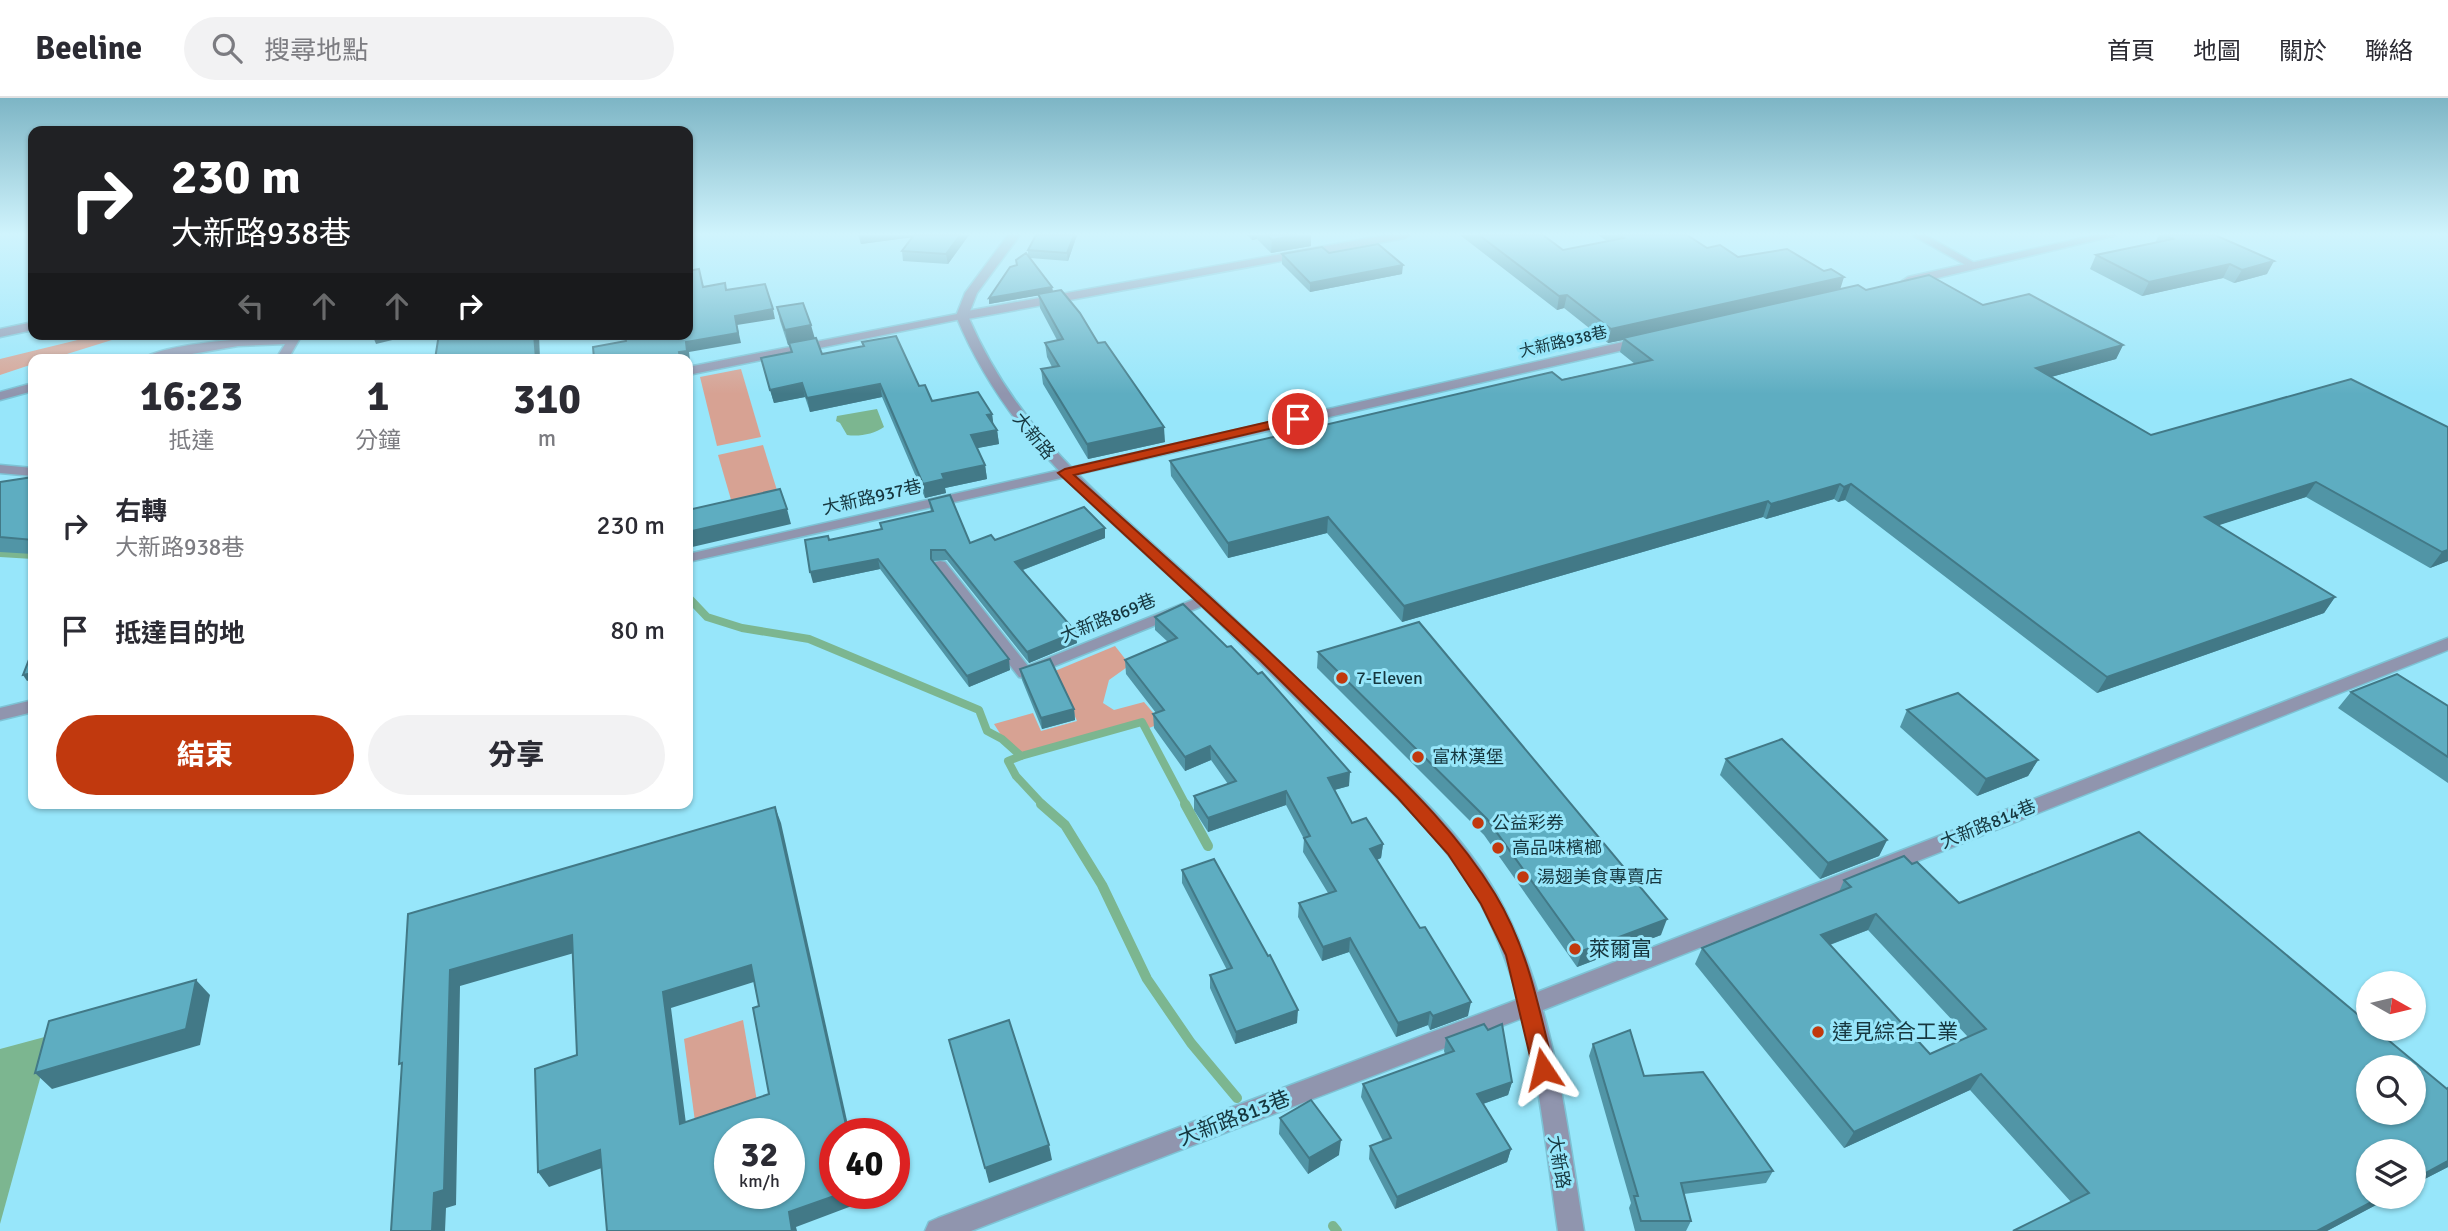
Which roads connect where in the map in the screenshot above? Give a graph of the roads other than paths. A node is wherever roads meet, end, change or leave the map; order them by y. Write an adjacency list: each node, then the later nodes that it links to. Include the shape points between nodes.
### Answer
1 (975, 288): 3 (street)
2 (1116, 288): 3 (street)
3 (962, 316): 11 (lane); 16 (street, 大新路, via 998,389 1031,437)
4 (28, 327): 5 (street)
5 (0, 333)
6 (1662, 337): 16 (street, 大新路938巷)
7 (243, 340): 9 (lane)
8 (243, 340): 10 (lane)
9 (293, 340)
10 (168, 354)
11 (693, 371)
12 (28, 388): 13 (lane)
13 (0, 396)
14 (0, 469): 15 (lane)
15 (28, 471)
16 (1065, 473): 17 (lane, 大新路937巷); 19 (street, 大新路)
17 (693, 557)
18 (940, 565): 19 (lane, 大新路869巷, via 1025,673)
19 (1205, 600): 23 (street, 大新路, via 1404,793 1455,849 1489,900 1510,944)
20 (2448, 644): 23 (street, 大新路814巷)
21 (28, 707): 22 (lane)
22 (0, 714)
23 (1530, 1005): 24 (street, 大新路813巷); 25 (street, 大新路)
24 (938, 1231)
25 (1571, 1231)

